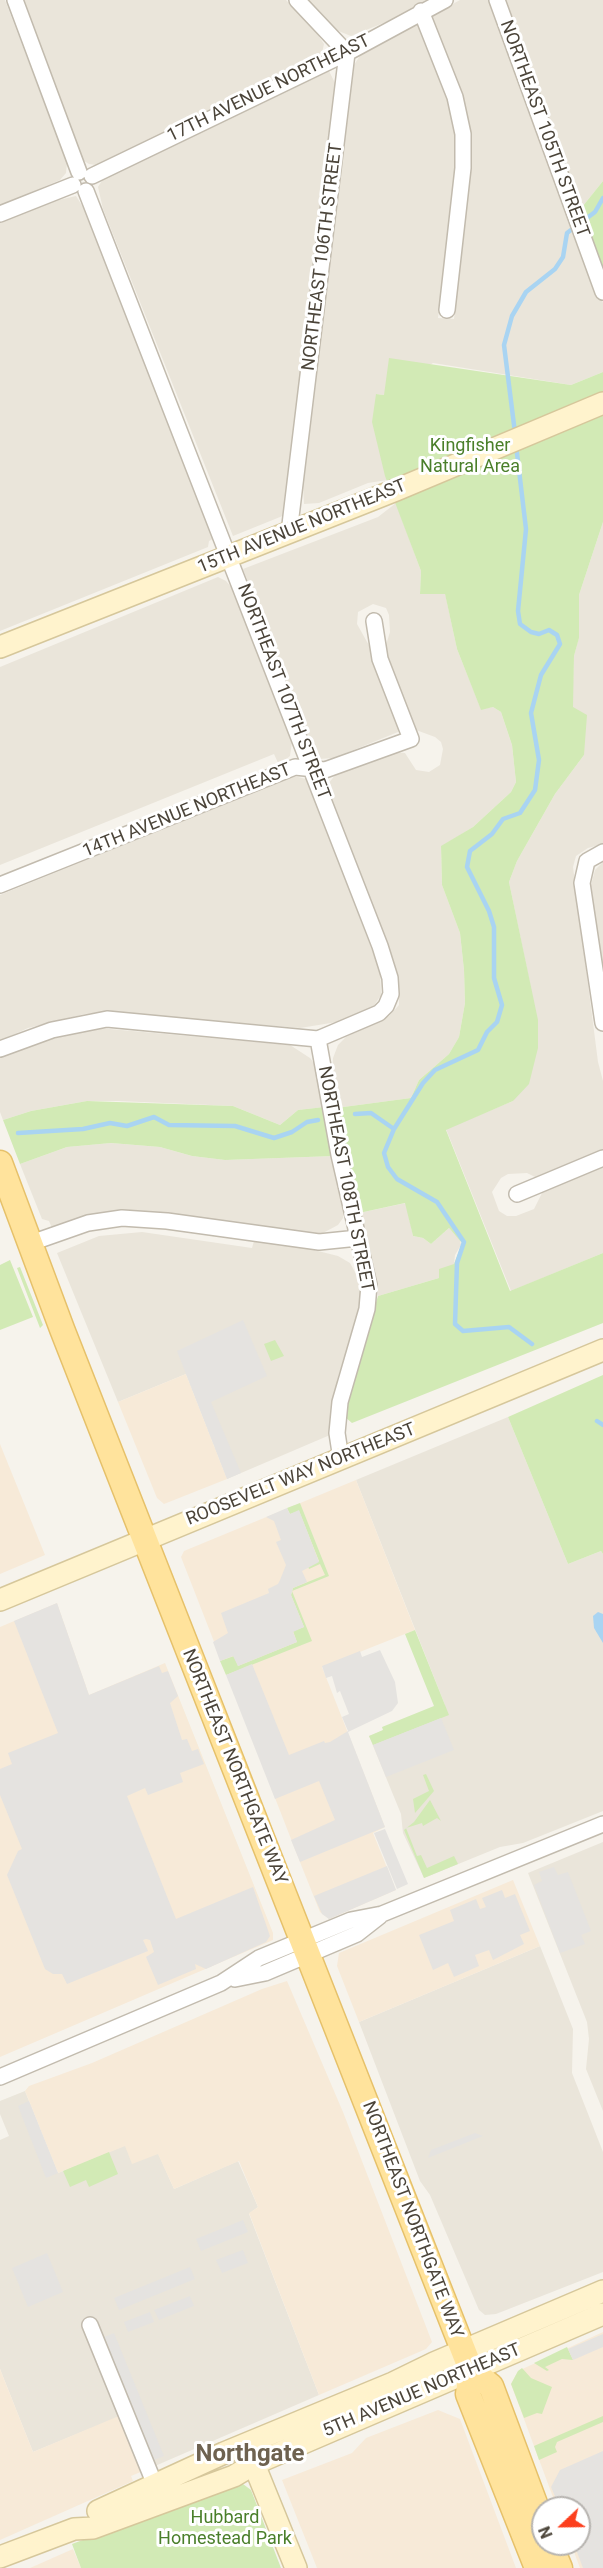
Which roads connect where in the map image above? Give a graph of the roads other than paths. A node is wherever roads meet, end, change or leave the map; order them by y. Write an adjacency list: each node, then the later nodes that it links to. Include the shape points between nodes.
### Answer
1 (15, 0): 7 (street, NORTHEAST 107TH STREET)
2 (297, 0): 6 (street)
3 (445, 0): 5 (street, 17TH AVENUE NORTHEAST)
4 (497, 0): 9 (street, NORTHEAST 105TH STREET)
5 (421, 11): 6 (street, 17TH AVENUE NORTHEAST); 10 (street, via 455,97 463,134 463,168)
6 (347, 53): 7 (street, 17TH AVENUE NORTHEAST); 12 (street, NORTHEAST 106TH STREET)
7 (83, 181): 8 (street, 17TH AVENUE NORTHEAST); 13 (street, NORTHEAST 107TH STREET)
8 (0, 213)
9 (603, 292)
10 (447, 310)
11 (603, 403): 12 (main road, 15TH AVENUE NORTHEAST)
12 (290, 533): 13 (main road, 15TH AVENUE NORTHEAST)
13 (231, 556): 15 (main road, 15TH AVENUE NORTHEAST); 16 (street, NORTHEAST 107TH STREET)
14 (374, 621): 16 (street, 14TH AVENUE NORTHEAST, via 380,659 411,739 325,770)
15 (0, 647)
16 (312, 768): 18 (street, 14TH AVENUE NORTHEAST, via 295,767); 20 (street, NORTHEAST 107TH STREET, via 380,946 391,994 379,1013)
17 (603, 852): 19 (street, via 587,861 582,883)
18 (0, 885)
19 (603, 1023)
20 (318, 1039): 21 (street, via 107,1019 52,1030); 25 (street, NORTHEAST 108TH STREET)
21 (0, 1048)
22 (603, 1158): 24 (street)
23 (0, 1163): 26 (main road, NORTHEAST NORTHGATE WAY)
24 (517, 1194)
25 (358, 1238): 26 (street, via 319,1242 122,1218 88,1223); 28 (street, NORTHEAST 108TH STREET, via 369,1298 340,1402 337,1433)
26 (31, 1243): 29 (main road, NORTHEAST NORTHGATE WAY)
27 (603, 1350): 28 (main road, ROOSEVELT WAY NORTHEAST)
28 (341, 1459): 29 (main road, ROOSEVELT WAY NORTHEAST)
29 (145, 1540): 30 (main road, ROOSEVELT WAY NORTHEAST); 32 (main road, NORTHEAST NORTHGATE WAY)
30 (0, 1600)
31 (603, 1824): 32 (street, via 382,1914 351,1920)
32 (305, 1948): 33 (street, via 259,1958 230,1980); 37 (main road, NORTHEAST NORTHGATE WAY)
33 (0, 2077)
34 (603, 2291): 37 (main road, 5TH AVENUE NORTHEAST)
35 (603, 2314): 37 (main road, 5TH AVENUE NORTHEAST)
36 (90, 2325): 39 (street)
37 (467, 2360): 38 (main road, 5TH AVENUE NORTHEAST); 40 (main road, NORTHEAST NORTHGATE WAY, via 491,2386); 44 (main road, NORTHEAST NORTHGATE WAY, via 468,2394)
38 (250, 2454): 39 (main road, 5TH AVENUE NORTHEAST); 41 (main road, 5TH AVENUE NORTHEAST, via 234,2476 93,2528); 43 (main road)
39 (155, 2485): 41 (main road, 5TH AVENUE NORTHEAST, via 87,2516)
40 (532, 2496)
41 (74, 2529): 42 (main road, 5TH AVENUE NORTHEAST)
42 (0, 2557)
43 (296, 2568)
44 (537, 2568)

